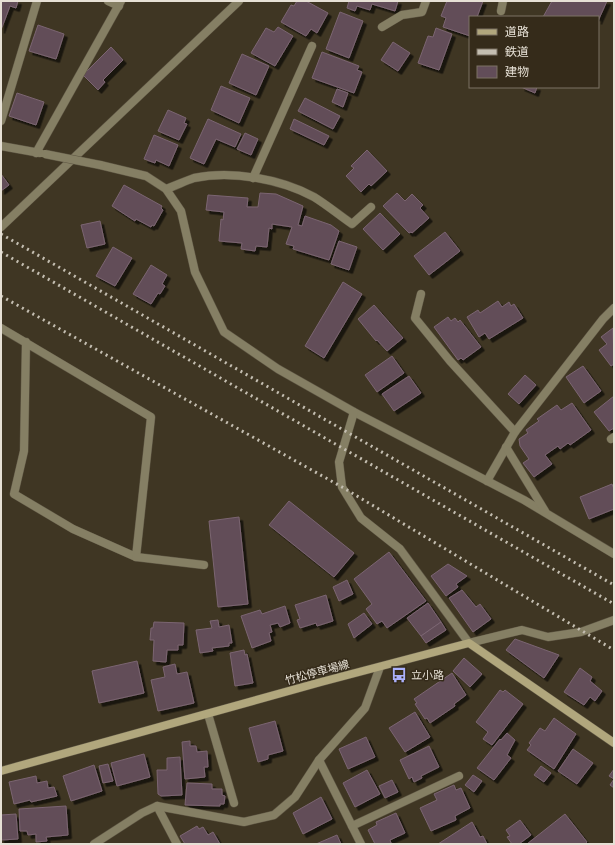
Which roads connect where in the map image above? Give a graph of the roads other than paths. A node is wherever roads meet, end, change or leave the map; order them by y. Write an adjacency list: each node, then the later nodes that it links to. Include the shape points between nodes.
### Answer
1 (37, 1): 10 (street)
2 (108, 1): 6 (street)
3 (239, 1): 16 (street)
4 (426, 1): 8 (street, via 422,12 402,15)
5 (503, 1): 7 (street)
6 (120, 4): 12 (street)
7 (501, 11)
8 (382, 28)
9 (312, 46): 13 (street)
10 (1, 120)
11 (1, 146): 12 (street)
12 (36, 152): 14 (street, bridge, via 146,176)
13 (253, 178): 14 (street, via 195,178); 15 (street, via 288,185 314,198 352,224)
14 (166, 189): 21 (street, via 181,211 195,272 224,332 278,369)
15 (371, 207)
16 (1, 227)
17 (421, 294): 22 (street, via 415,318 450,361)
18 (614, 308): 22 (street)
19 (1, 328): 20 (street)
20 (26, 342): 27 (street, via 151,418); 27 (street, via 24,451 14,494 73,529)
21 (354, 412): 24 (street); 30 (street, via 339,462 342,486 361,518 400,549)
22 (515, 432): 23 (street)
23 (506, 447): 24 (street); 25 (street)
24 (487, 481): 25 (street)
25 (547, 514): 26 (street)
26 (614, 554)
27 (136, 557): 28 (street)
28 (204, 565)
29 (614, 620): 30 (street, via 581,632 548,637 522,630)
30 (469, 643): 31 (main road, 竹松停車場線); 33 (main road)
31 (380, 667): 32 (main road, 竹松停車場線); 34 (street, via 365,708)
32 (208, 714): 35 (main road, 竹松停車場線); 37 (street)
33 (614, 743)
34 (320, 760): 38 (street, via 295,797 274,815 244,822); 39 (street)
35 (1, 771)
36 (459, 776): 39 (street)
37 (234, 803)
38 (157, 806): 40 (street); 41 (street)
39 (352, 826): 42 (street)
40 (94, 844)
41 (177, 844)
42 (361, 844)

